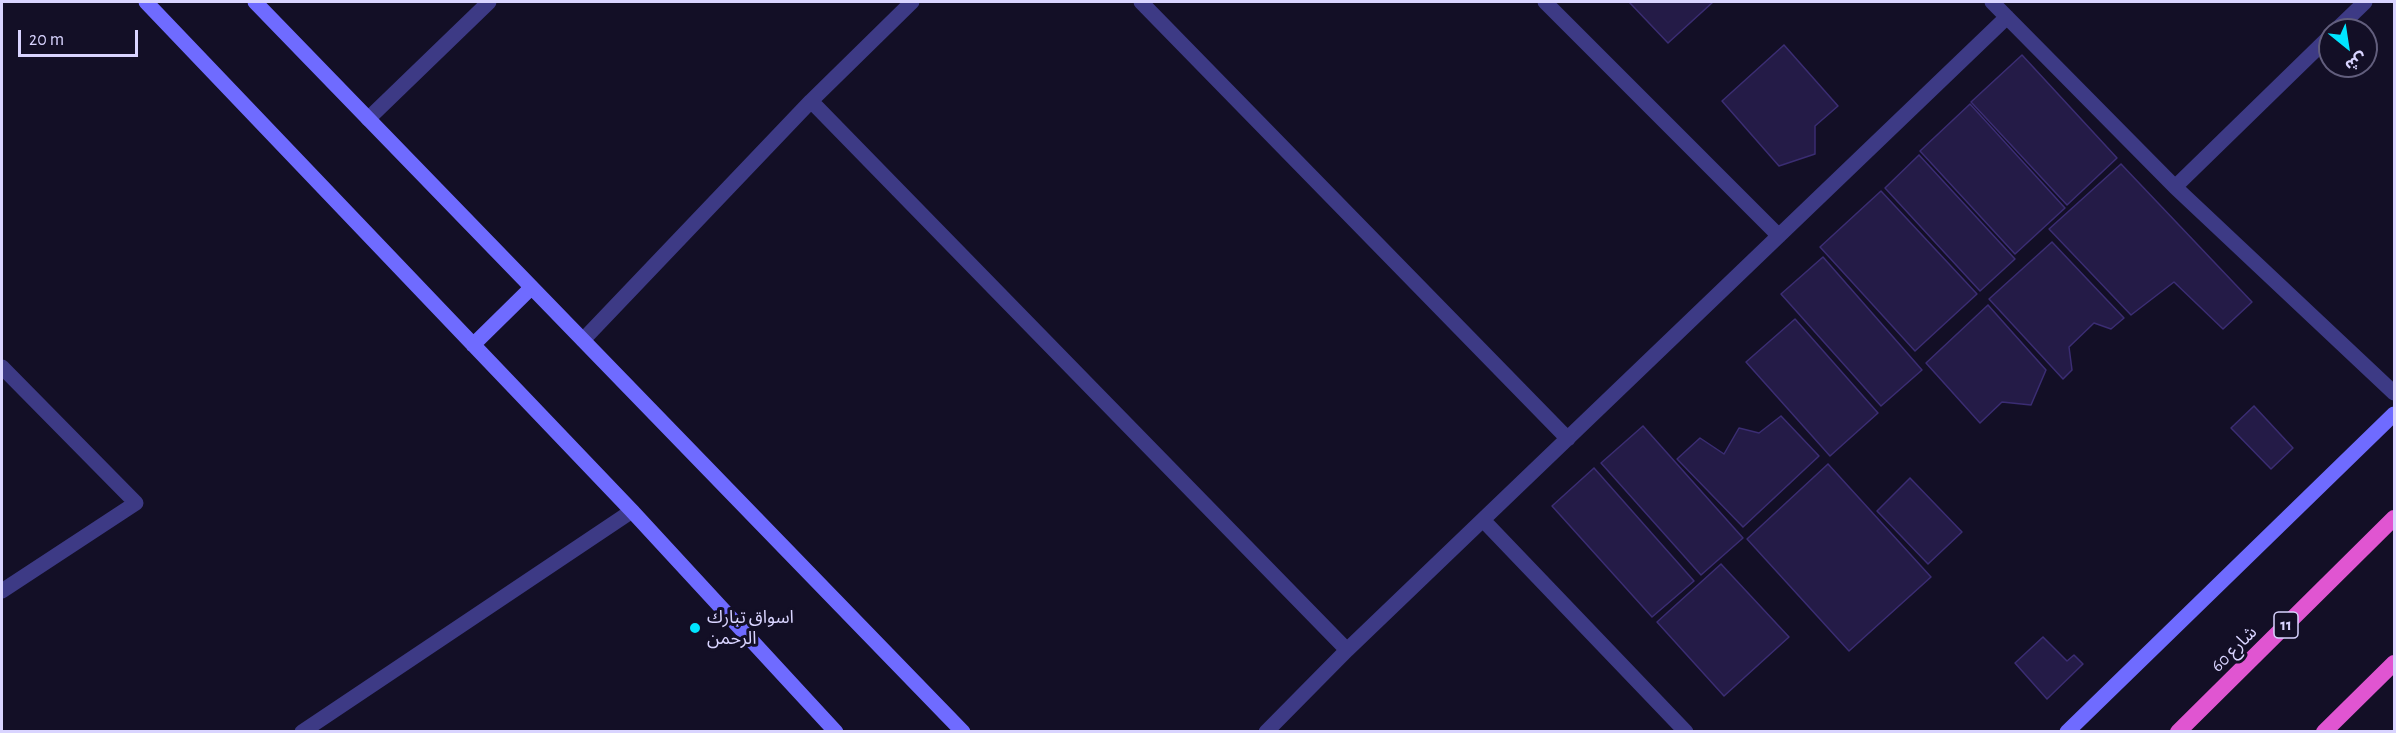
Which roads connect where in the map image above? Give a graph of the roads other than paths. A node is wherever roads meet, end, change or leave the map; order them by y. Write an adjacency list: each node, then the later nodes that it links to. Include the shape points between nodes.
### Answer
1 (146, 2): 18 (main road)
2 (255, 2): 13 (main road)
3 (489, 2): 13 (street)
4 (912, 2): 12 (street)
5 (1141, 2): 22 (street)
6 (1545, 2): 15 (street)
7 (1992, 2): 9 (street)
8 (2365, 2): 10 (street)
9 (2007, 16): 14 (street); 15 (street)
10 (2348, 18)
11 (2318, 48): 14 (street)
12 (812, 101): 17 (street); 27 (street)
13 (368, 119): 16 (main road)
14 (2175, 188): 20 (street)
15 (1779, 236): 22 (street)
16 (531, 288): 17 (main road); 18 (main road)
17 (583, 340): 31 (main road)
18 (473, 345): 23 (main road)
19 (2, 367): 26 (street, via 136,503)
20 (2394, 393)
21 (2394, 414): 34 (main road)
22 (1568, 439): 25 (street)
23 (632, 511): 29 (street); 30 (main road)
24 (2394, 518): 35 (highway, شارع 60 / 11)
25 (1483, 520): 27 (street); 33 (street)
26 (2, 591)
27 (1347, 650): 32 (street)
28 (2394, 663): 36 (highway)
29 (302, 732)
30 (836, 732)
31 (963, 732)
32 (1266, 732)
33 (1686, 732)
34 (2067, 732)
35 (2178, 732)
36 (2324, 732)

